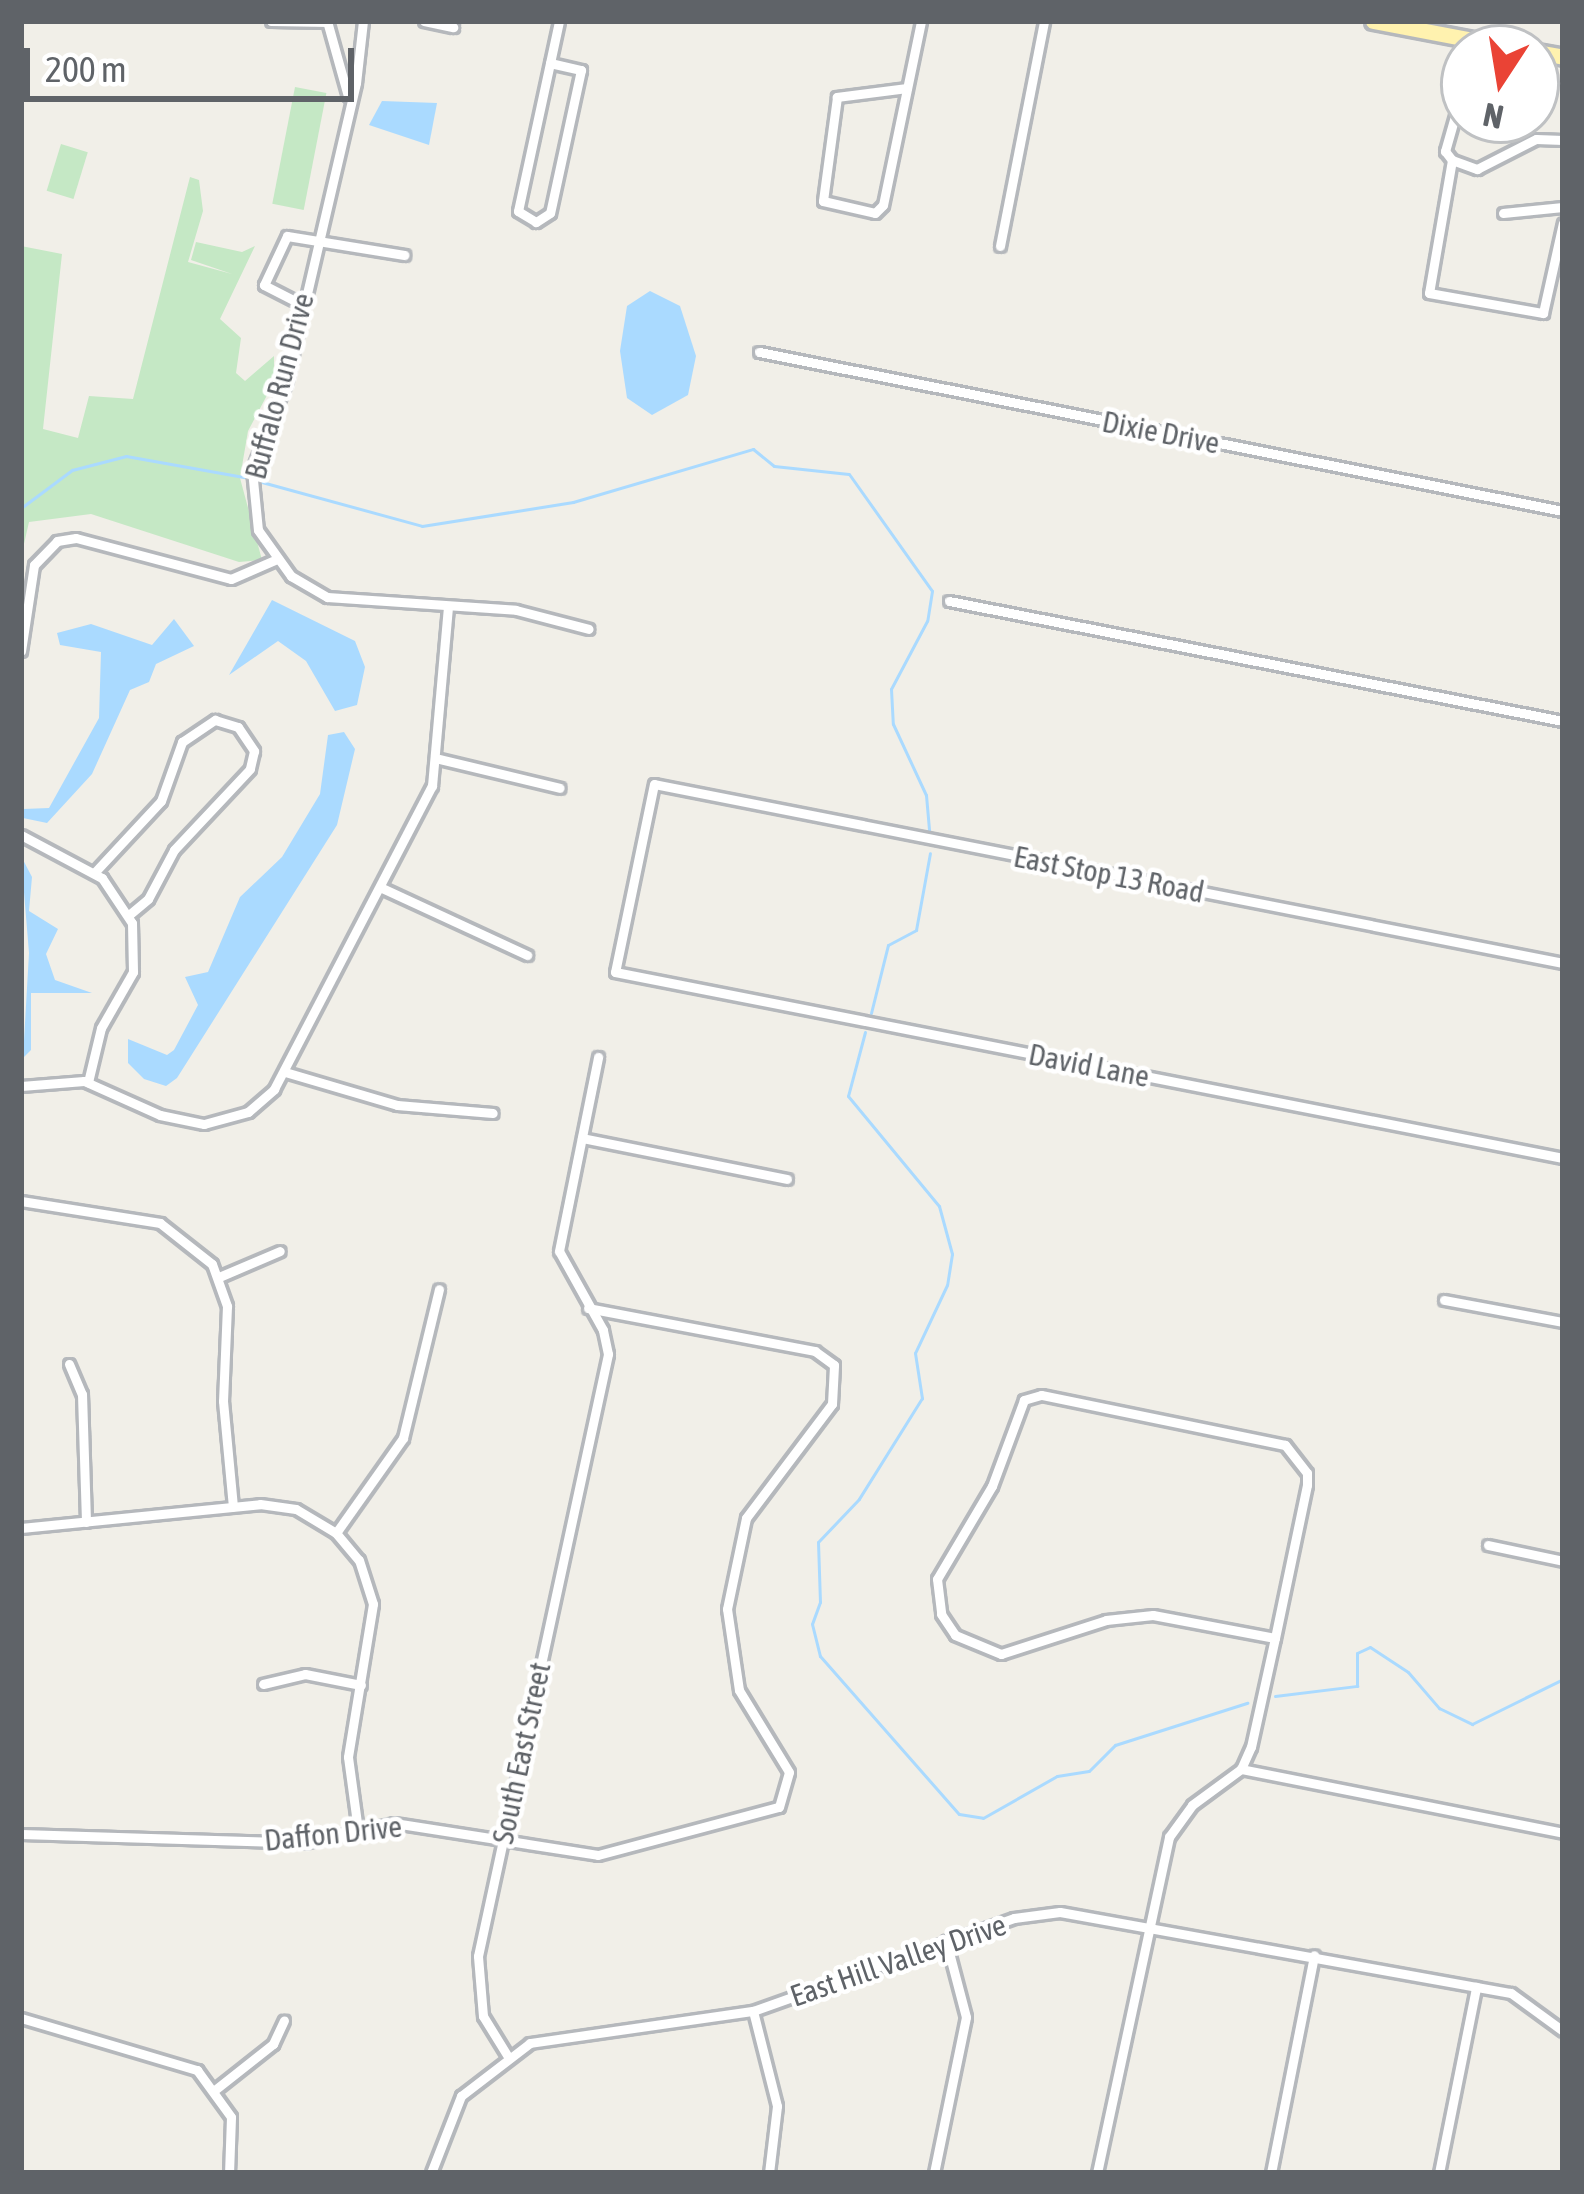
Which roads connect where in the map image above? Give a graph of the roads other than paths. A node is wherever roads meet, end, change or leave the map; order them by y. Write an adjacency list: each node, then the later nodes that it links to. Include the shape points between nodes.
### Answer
1 (271, 21): 7 (street)
2 (363, 21): 13 (street, Buffalo Run Drive)
3 (424, 21): 9 (street)
4 (559, 21): 11 (street)
5 (921, 21): 12 (street)
6 (1044, 21): 21 (street)
7 (329, 22): 13 (street, Buffalo Run Drive)
8 (1383, 22): 10 (main road)
9 (453, 27)
10 (1440, 33)
11 (550, 63): 11 (street, via 581,70 550,213 536,222 518,211)
12 (907, 88): 12 (street, via 837,97 823,201 875,213 883,206)
13 (348, 97): 20 (street, Buffalo Run Drive)
14 (1563, 140): 16 (street, via 1536,139 1478,169)
15 (1447, 144): 16 (street)
16 (1452, 160): 19 (street, via 1429,293 1535,315 1547,309)
17 (1563, 207): 18 (street)
18 (1503, 212)
19 (1563, 223)
20 (317, 237): 22 (street); 23 (street, Buffalo Run Drive); 23 (street, via 285,237 264,281 267,290)
21 (1000, 246)
22 (404, 255)
23 (303, 305): 26 (street, Buffalo Run Drive, via 285,389 251,476 255,520)
24 (759, 352): 25 (street, Dixie Drive)
25 (1563, 512)
26 (275, 560): 28 (street, via 327,597); 30 (street, via 231,579 66,538 34,565)
27 (949, 601): 31 (street)
28 (448, 607): 29 (street, via 516,610); 32 (street)
29 (589, 629)
30 (21, 651)
31 (1563, 721)
32 (440, 759): 33 (street); 36 (street)
33 (560, 788)
34 (21, 835): 35 (street)
35 (94, 873): 37 (street); 37 (street, via 161,801 182,742 208,722 231,722 250,742 253,764)
36 (382, 888): 38 (street); 42 (street, via 309,1012)
37 (129, 914): 43 (street, via 133,972 101,1028)
38 (526, 955)
39 (1563, 963): 40 (street, East Stop 13 Road, via 654,784)
40 (615, 972): 47 (street, David Lane)
41 (598, 1057): 46 (street, South East Street)
42 (286, 1072): 43 (street, via 243,1114 180,1121); 45 (street, via 397,1106)
43 (88, 1082): 44 (street)
44 (21, 1085)
45 (493, 1112)
46 (582, 1138): 48 (street); 54 (street, South East Street, via 559,1251)
47 (1563, 1158)
48 (787, 1179)
49 (21, 1201): 51 (street, via 145,1219 189,1239)
50 (280, 1251): 51 (street)
51 (219, 1277): 57 (street, via 228,1316 223,1401)
52 (439, 1289): 60 (street, via 403,1438)
53 (1444, 1300): 55 (street)
54 (588, 1308): 70 (street, South East Street, via 608,1354); 70 (street, Daffon Drive, via 815,1351 834,1365 832,1404 766,1484 734,1557 730,1654 753,1717 789,1772 779,1807 598,1855)
55 (1563, 1322)
56 (69, 1364): 58 (street, via 82,1394)
57 (232, 1507): 58 (street); 60 (street, via 296,1509)
58 (86, 1522): 59 (street)
59 (21, 1528)
60 (336, 1533): 65 (street, via 359,1560 373,1599)
61 (1488, 1545): 62 (street)
62 (1563, 1561)
63 (1274, 1638): 63 (street, via 1307,1485 1302,1460 1285,1445 1249,1437 1041,1395 1024,1400 992,1486 937,1579 941,1614 955,1635 991,1653 1153,1615); 66 (street)
64 (263, 1684): 65 (street, via 304,1674)
65 (362, 1685): 67 (street, via 348,1757)
66 (1241, 1769): 68 (street); 71 (street, via 1175,1824)
67 (358, 1830): 69 (street, Daffon Drive, via 303,1843); 70 (street, Daffon Drive, via 415,1824)
68 (1563, 1833)
69 (21, 1834)
70 (502, 1842): 79 (street, South East Street, via 476,1976 483,2016)
71 (1151, 1924): 72 (street, East Hill Valley Drive, via 1060,1912); 73 (street, East Hill Valley Drive); 85 (street)
72 (946, 1941): 75 (street, East Hill Valley Drive); 84 (street, via 965,2026)
73 (1313, 1955): 74 (street, East Hill Valley Drive); 86 (street)
74 (1476, 1987): 78 (street, East Hill Valley Drive, via 1528,2000); 87 (street)
75 (752, 2011): 79 (street, East Hill Valley Drive, via 554,2036); 83 (street, via 777,2106)
76 (21, 2018): 80 (street, via 172,2059)
77 (284, 2020): 80 (street, via 273,2044)
78 (1563, 2031)
79 (507, 2055): 82 (street, via 461,2096)
80 (216, 2089): 81 (street, via 234,2133)
81 (229, 2173)
82 (431, 2173)
83 (769, 2173)
84 (934, 2173)
85 (1097, 2173)
86 (1271, 2173)
87 (1439, 2173)

